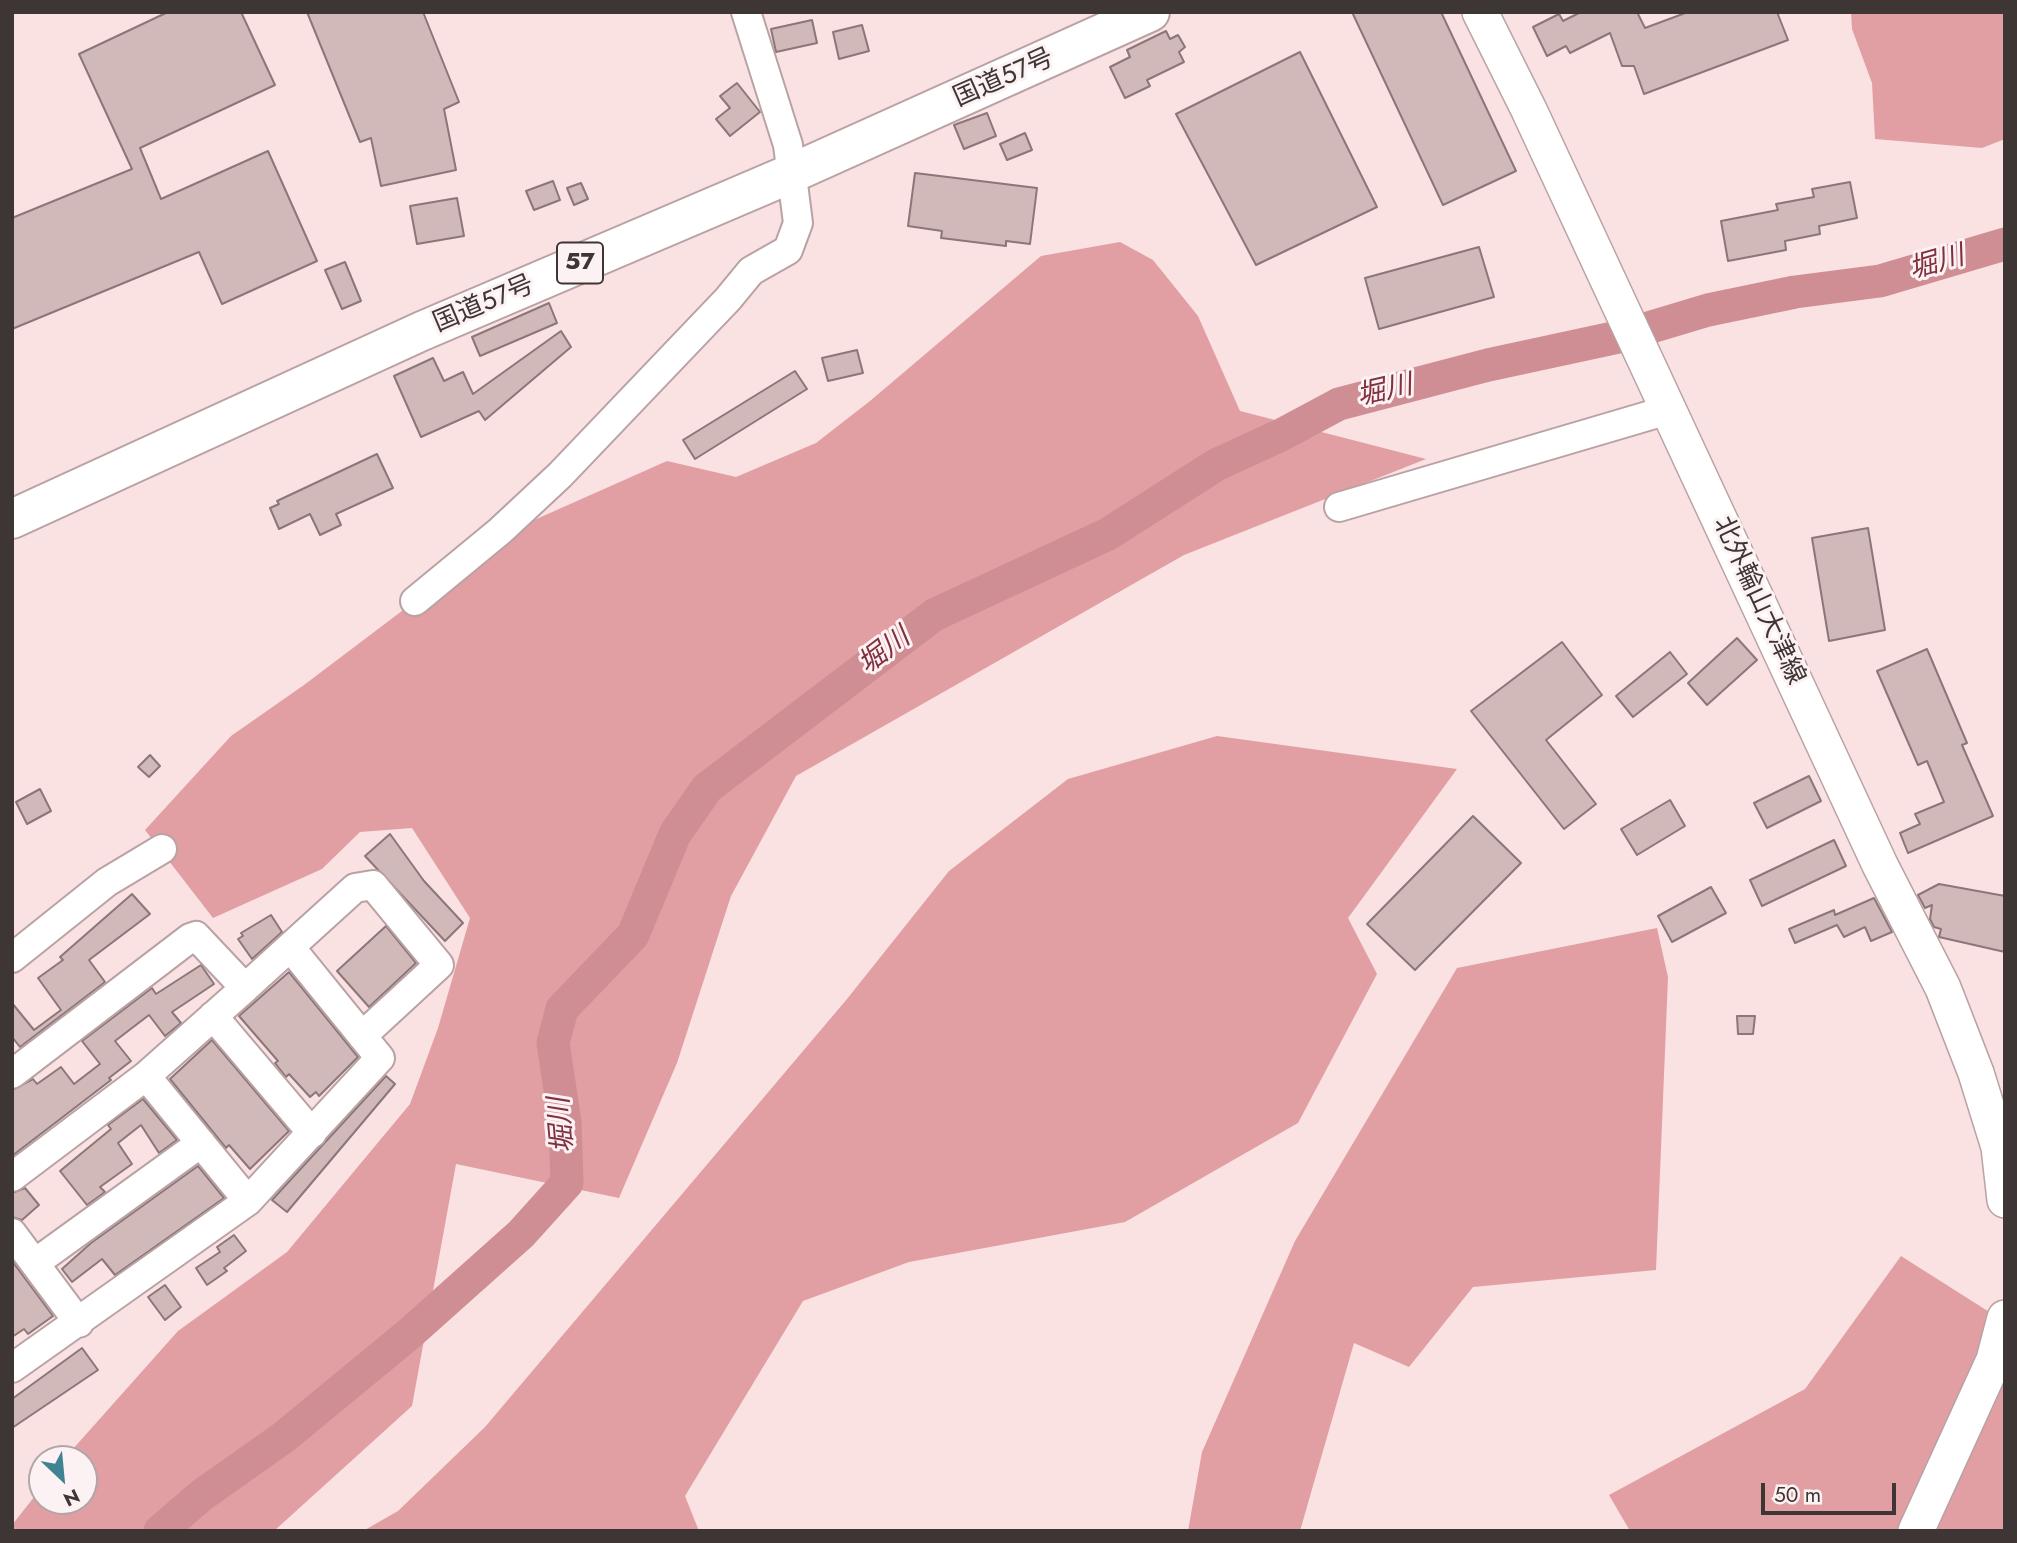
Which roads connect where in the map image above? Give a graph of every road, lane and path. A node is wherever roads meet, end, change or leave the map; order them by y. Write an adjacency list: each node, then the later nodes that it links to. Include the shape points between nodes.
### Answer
1 (746, 12): 5 (street)
2 (1094, 12): 5 (highway, 国道57号 / 57)
3 (1150, 12): 5 (highway, 国道57号 / 57)
4 (1480, 12): 6 (main road, 北外輪山大津線)
5 (789, 159): 7 (highway, 国道57号 / 57, via 410,310); 9 (highway, 国道57号 / 57); 10 (street, via 798,223 788,250 751,271 560,475)
6 (1668, 410): 8 (street); 22 (main road, 北外輪山大津線, via 1942,988 1994,1123)
7 (12, 490)
8 (1339, 507)
9 (12, 519)
10 (415, 601)
11 (290, 947): 14 (street); 16 (street); 16 (street, via 355,888 373,886 439,965)
12 (12, 958): 13 (street, via 107,882 155,859)
13 (12, 976)
14 (245, 988): 15 (street); 17 (street, via 197,936 190,938)
15 (214, 1016): 18 (street); 19 (street)
16 (362, 1036): 19 (street, via 380,1058)
17 (12, 1074)
18 (146, 1076): 20 (street); 21 (street)
19 (312, 1133): 23 (street)
20 (201, 1143): 23 (street); 25 (street)
21 (12, 1177)
22 (2005, 1200)
23 (248, 1202): 27 (street)
24 (12, 1233): 25 (street)
25 (35, 1263): 27 (street)
26 (2005, 1318): 29 (main road, via 1994,1360)
27 (79, 1323): 28 (street)
28 (12, 1368)
29 (1916, 1531)

